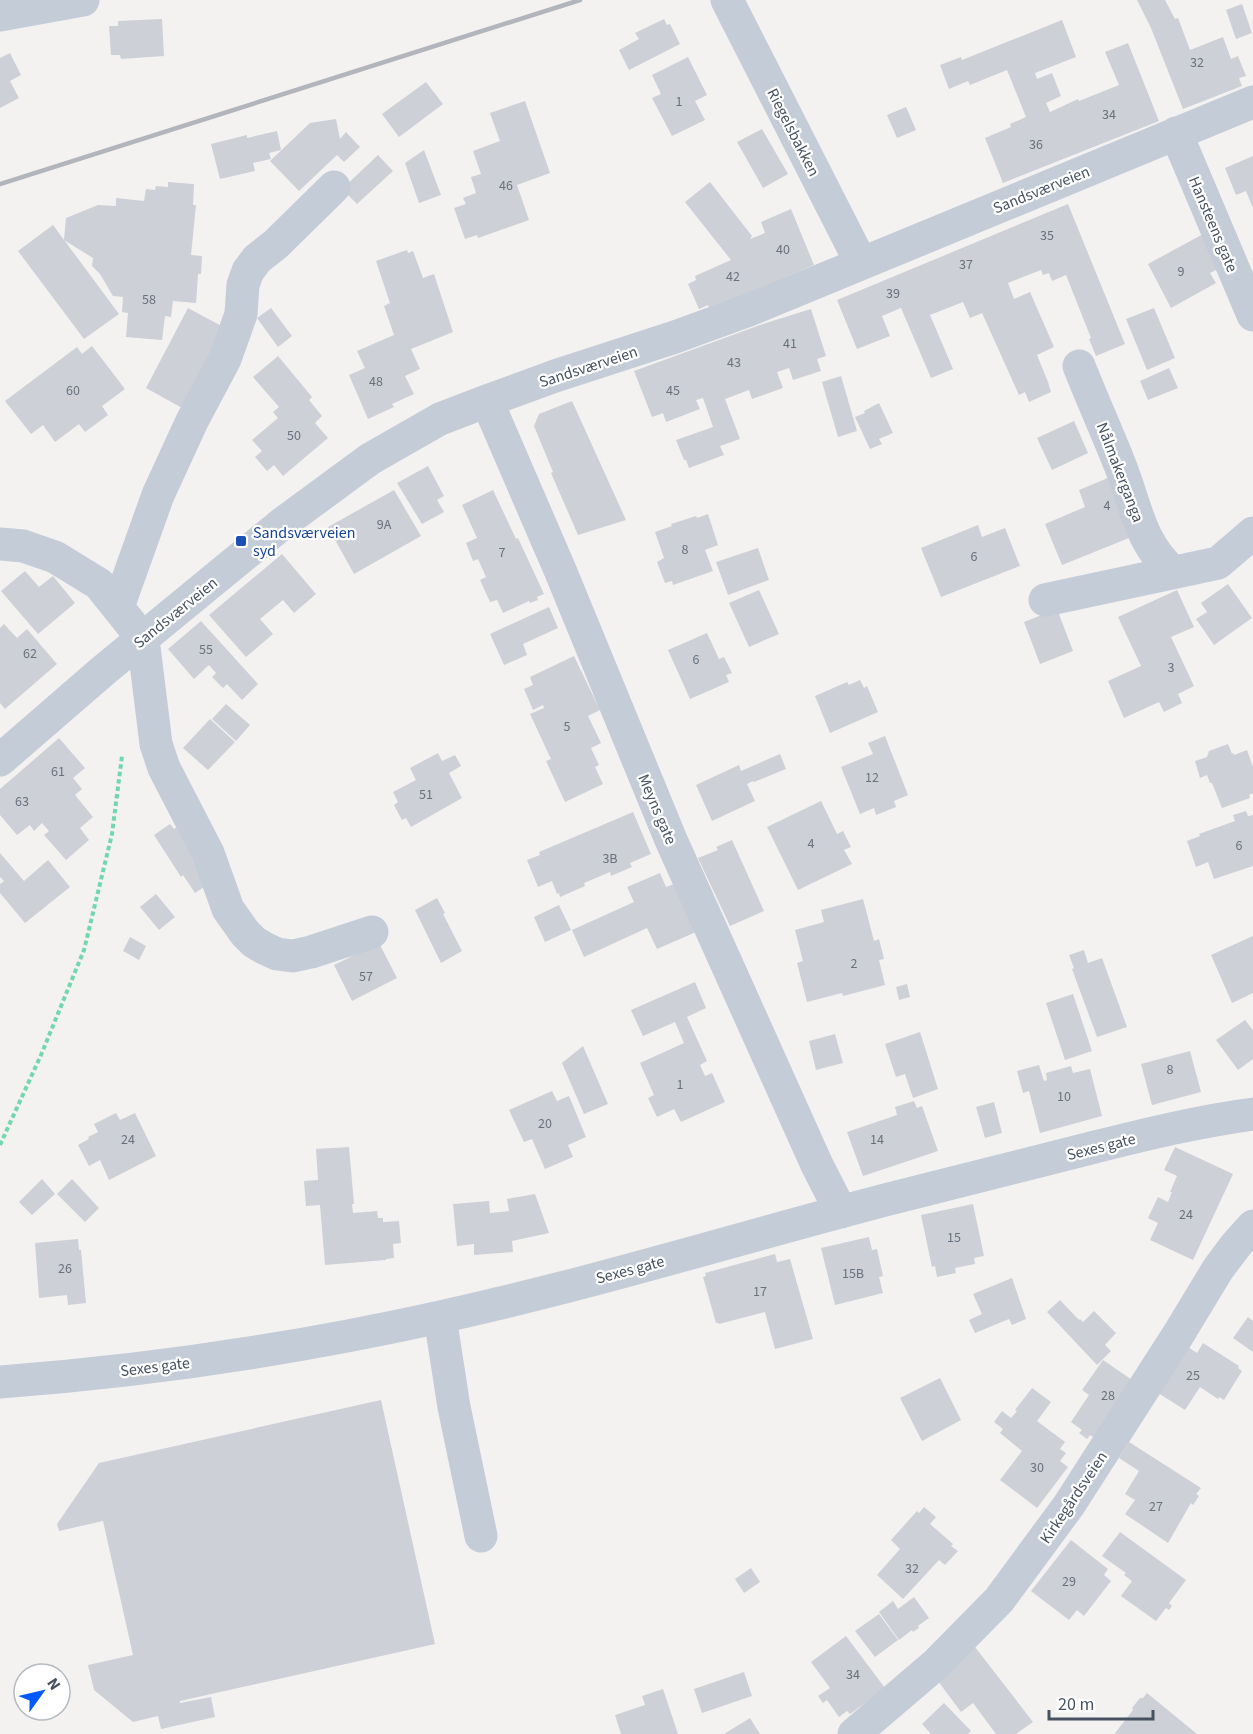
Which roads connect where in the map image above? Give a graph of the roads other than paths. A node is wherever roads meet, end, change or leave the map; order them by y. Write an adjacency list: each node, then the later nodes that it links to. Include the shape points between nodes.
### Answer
1 (83, 0): 3 (street)
2 (728, 0): 7 (street, Riegelsbakken)
3 (0, 15)
4 (1253, 102): 5 (street, Sandsværveien)
5 (1176, 133): 7 (street, Sandsværveien); 8 (street, Hansteens gate)
6 (334, 187): 15 (street, via 248,271 241,314 225,359 158,495)
7 (861, 263): 10 (street, Sandsværveien, via 749,310)
8 (1253, 315)
9 (1078, 366): 13 (street, Nålmakerganga, via 1121,467 1146,539)
10 (487, 401): 16 (street, Sandsværveien, via 440,419 370,459 283,523); 20 (street, Meyns gate, via 671,840)
11 (1253, 533): 13 (street, via 1218,562)
12 (0, 544): 15 (street, via 23,546 55,557 99,584)
13 (1173, 572): 14 (street)
14 (1045, 600)
15 (118, 607): 16 (street)
16 (143, 639): 17 (street, Sandsværveien); 18 (street, via 156,744 164,768 208,853 228,909 245,933 264,948 293,956)
17 (0, 760)
18 (372, 932)
19 (1253, 1114): 20 (street, Sexes gate, via 1136,1137)
20 (841, 1212): 22 (street, Sexes gate)
21 (1253, 1226): 25 (street, Kirkegårdsveien, via 1218,1269 1069,1505 999,1600 936,1664)
22 (440, 1317): 23 (street, Sexes gate, via 179,1364); 24 (street)
23 (0, 1382)
24 (481, 1536)
25 (854, 1734)

